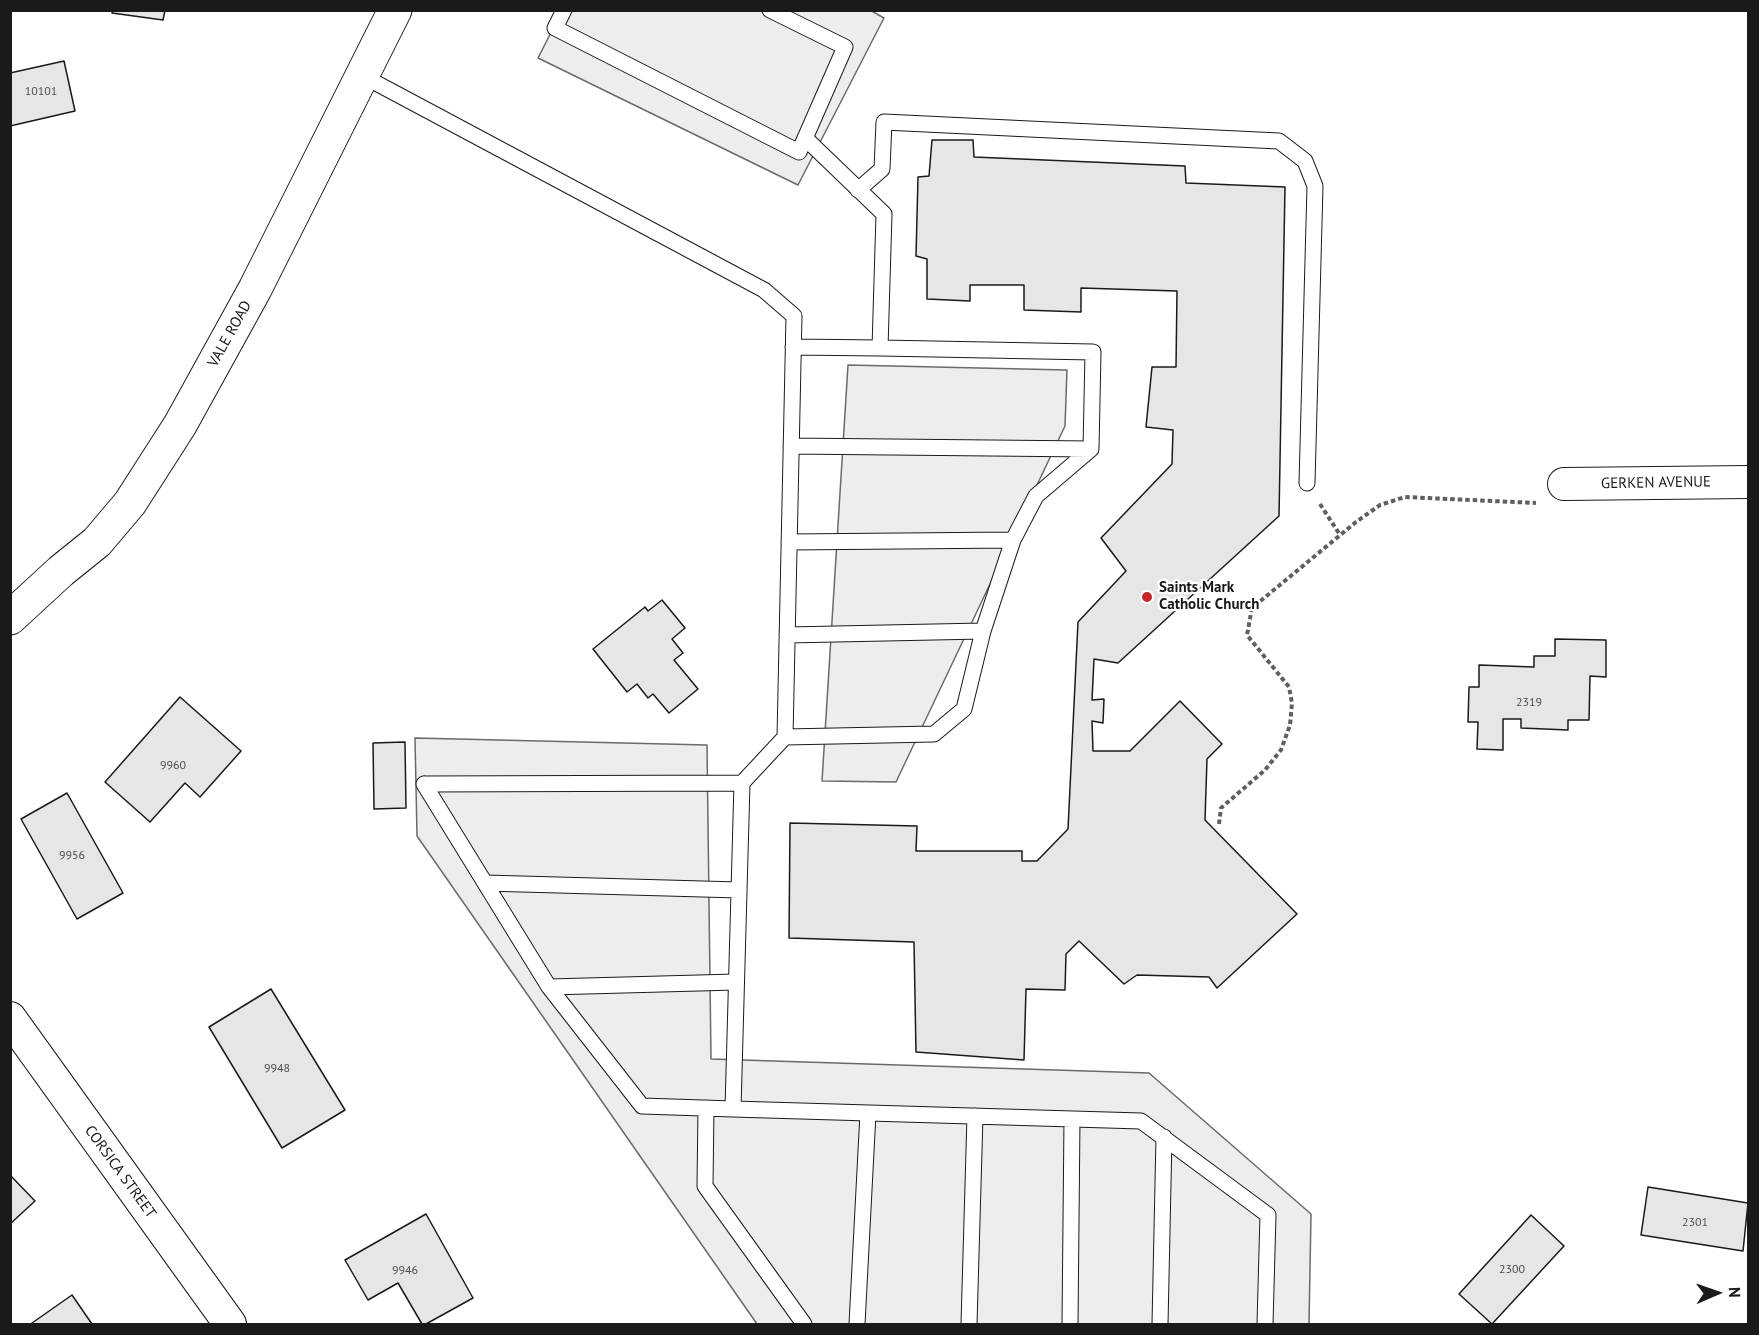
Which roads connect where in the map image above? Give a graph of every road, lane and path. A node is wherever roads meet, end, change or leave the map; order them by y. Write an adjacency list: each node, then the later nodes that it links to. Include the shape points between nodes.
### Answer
1 (395, 10): 4 (main road, VALE ROAD)
2 (564, 10): 5 (lane, via 555,28 799,152)
3 (770, 10): 5 (lane, via 845,47)
4 (363, 76): 7 (lane, via 764,290 794,316); 17 (main road, VALE ROAD, via 255,289 180,425 130,502 97,542)
5 (805, 138): 6 (lane)
6 (858, 190): 8 (lane, via 884,214); 12 (lane, via 882,169 884,122 1279,141 1305,162 1315,186)
7 (793, 347): 8 (lane); 9 (lane)
8 (880, 348): 10 (lane, via 1093,352)
9 (791, 446): 10 (lane); 16 (lane)
10 (1091, 449): 15 (lane, via 1036,496)
11 (1749, 482): 13 (street, GERKEN AVENUE)
12 (1307, 483): 14 (path)
13 (1564, 484): 14 (path, via 1535,504 1405,497 1380,505)
14 (1340, 535): 22 (path, via 1252,608 1247,635 1289,687 1290,725 1281,750 1265,770 1221,808)
15 (1013, 540): 16 (lane); 18 (lane)
16 (789, 542): 19 (lane)
17 (10, 618)
18 (983, 631): 19 (lane); 20 (lane, via 964,709 934,734)
19 (787, 635): 20 (lane)
20 (785, 737): 21 (lane)
21 (742, 783): 23 (lane, via 424,784); 24 (lane)
22 (1219, 824)
23 (485, 883): 24 (lane); 26 (lane)
24 (739, 890): 25 (lane)
25 (736, 982): 26 (lane); 29 (lane)
26 (549, 987): 28 (lane, via 642,1106)
27 (10, 1018): 34 (street, CORSICA STREET)
28 (706, 1108): 29 (lane); 35 (lane, via 705,1186)
29 (733, 1109): 30 (lane)
30 (868, 1113): 31 (lane); 36 (lane)
31 (975, 1116): 32 (lane); 37 (lane)
32 (1072, 1119): 33 (lane, via 1142,1121); 38 (lane)
33 (1164, 1137): 39 (lane); 40 (lane, via 1268,1215)
34 (230, 1324)
35 (804, 1324)
36 (857, 1324)
37 (969, 1324)
38 (1070, 1324)
39 (1160, 1324)
40 (1265, 1324)

